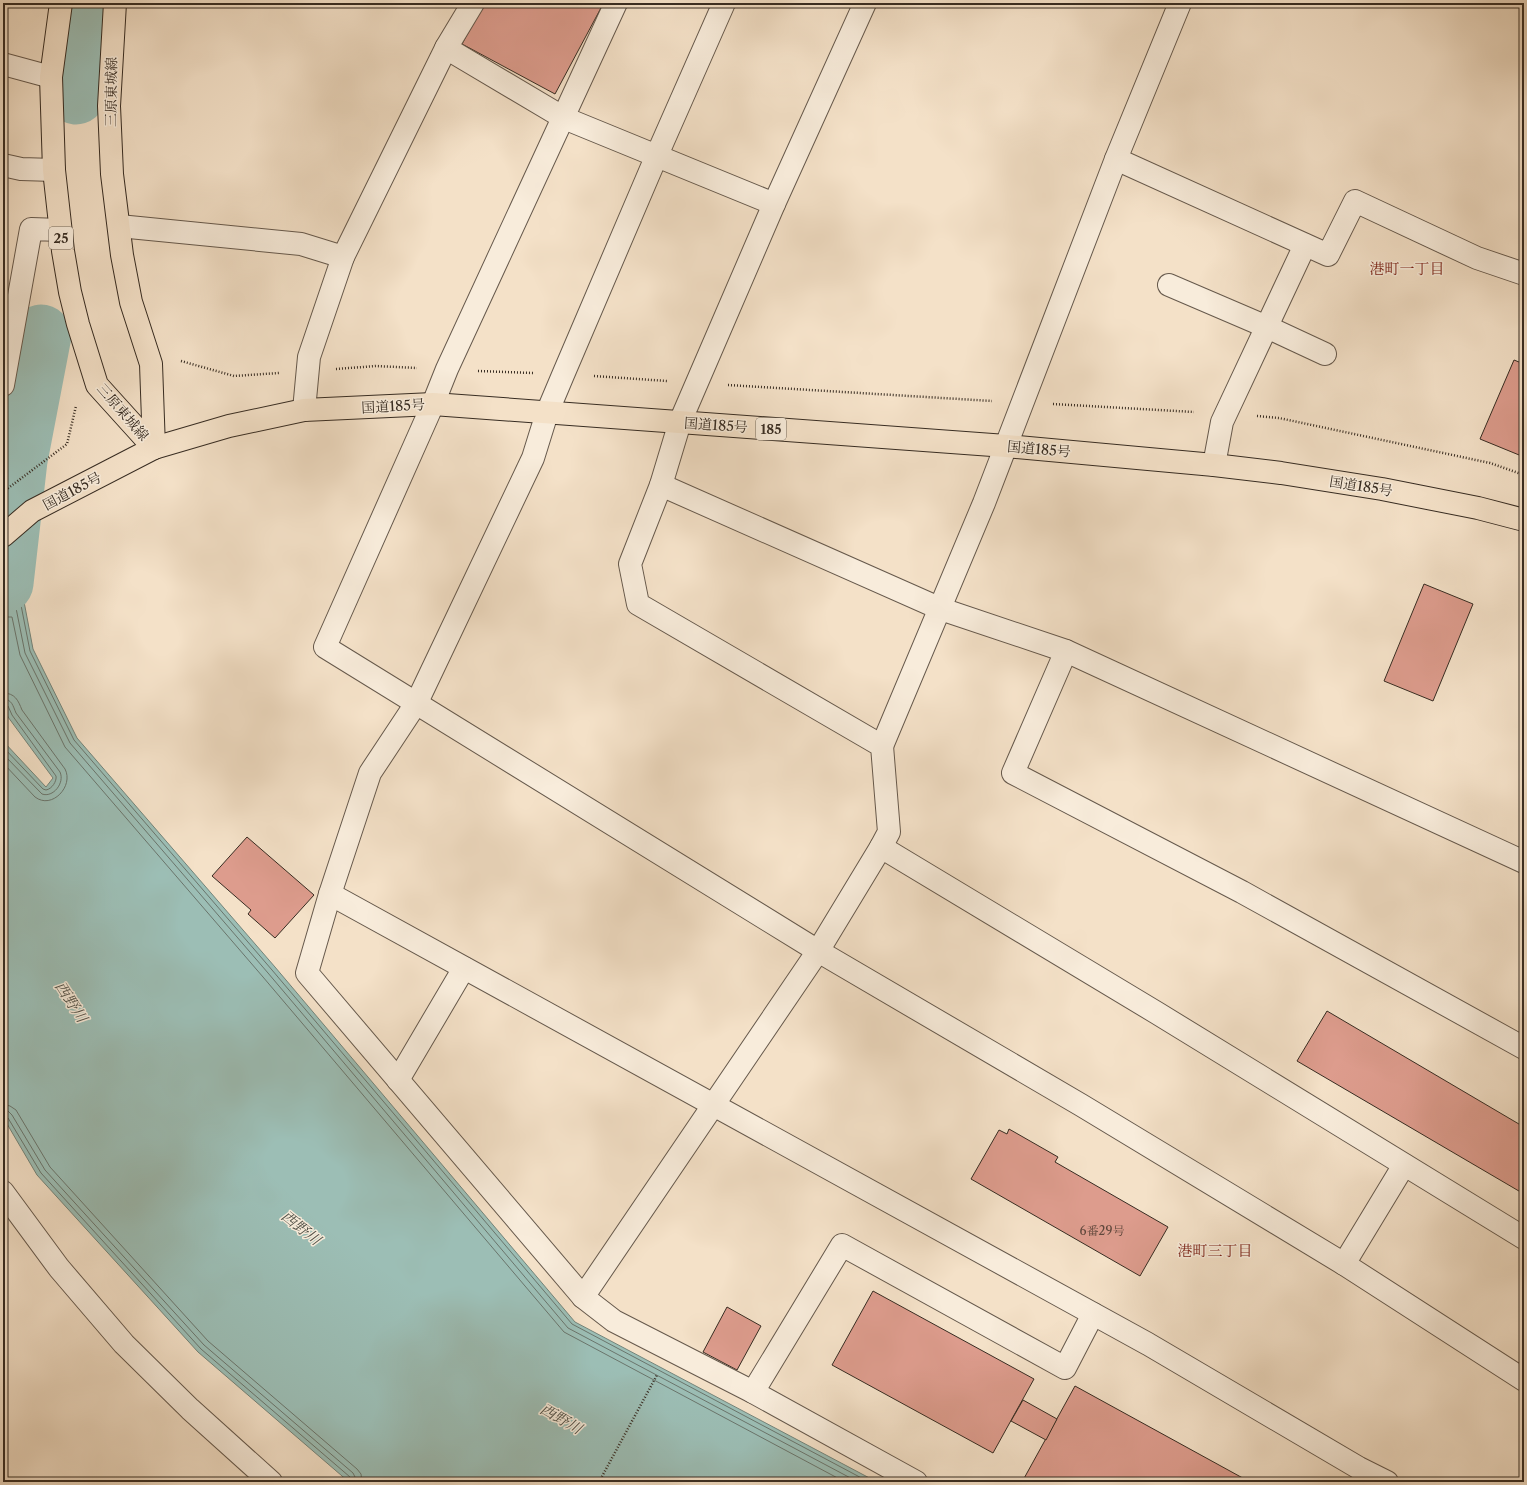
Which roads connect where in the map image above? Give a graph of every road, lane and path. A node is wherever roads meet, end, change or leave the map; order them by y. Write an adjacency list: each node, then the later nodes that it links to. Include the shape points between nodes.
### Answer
1 (61, 3): 10 (main road, 三原東城線 / 25)
2 (115, 3): 17 (main road, 三原東城線, via 110,106 112,174)
3 (473, 3): 8 (street)
4 (616, 3): 11 (street)
5 (724, 3): 12 (street)
6 (865, 3): 16 (street)
7 (1180, 3): 13 (street)
8 (446, 48): 11 (street); 20 (street)
9 (3, 64): 10 (street)
10 (50, 77): 15 (main road, 三原東城線 / 25)
11 (564, 118): 12 (street); 26 (street)
12 (657, 155): 16 (street); 28 (street)
13 (1116, 159): 19 (street); 32 (street)
14 (3, 165): 15 (street, via 21,169)
15 (54, 170): 18 (main road, 三原東城線 / 25)
16 (774, 204): 29 (street)
17 (119, 226): 20 (street, via 301,244); 25 (main road, 三原東城線, via 130,302)
18 (60, 230): 30 (street, via 31,229); 31 (main road, 三原東城線 / 25, via 70,292)
19 (1305, 245): 21 (street, via 1328,255 1355,201 1478,258); 23 (street)
20 (344, 257): 27 (street, via 309,357)
21 (1524, 274)
22 (1169, 285): 23 (street)
23 (1267, 327): 24 (street); 36 (street)
24 (1325, 354)
25 (151, 364): 27 (path, via 171,358 234,376); 39 (main road, 三原東城線)
26 (447, 369): 27 (path, via 376,366); 28 (path); 33 (street)
27 (308, 371): 34 (street)
28 (562, 375): 29 (path); 35 (street)
29 (697, 383): 32 (path); 37 (street)
30 (3, 385)
31 (97, 385): 39 (main road, 三原東城線 / 25); 43 (path, via 79,393 67,444)
32 (1023, 402): 36 (path); 38 (street)
33 (433, 404): 34 (main road, 国道185号 / 185); 35 (main road, 国道185号 / 185); 48 (street, via 325,647)
34 (304, 410): 39 (main road, 国道185号 / 185, via 229,426)
35 (547, 413): 37 (main road, 国道185号 / 185); 48 (street, via 533,458)
36 (1226, 414): 40 (street, via 1222,422); 41 (path, via 1279,418 1490,463)
37 (680, 422): 38 (main road, 国道185号 / 185); 42 (street)
38 (1006, 446): 40 (main road, 国道185号 / 185); 46 (street)
39 (154, 448): 45 (main road, 国道185号 / 185, via 32,511)
40 (1214, 464): 44 (main road, 国道185号 / 185, via 1382,489)
41 (1524, 475)
42 (661, 485): 46 (street); 49 (street, via 630,564 638,604)
43 (3, 492)
44 (1524, 520)
45 (3, 536)
46 (941, 608): 47 (street); 49 (street)
47 (1066, 651): 51 (street); 55 (street, via 1013,773 1242,892)
48 (416, 702): 52 (street, via 370,773); 53 (street)
49 (882, 746): 50 (street, via 889,832)
50 (881, 847): 53 (street); 58 (street)
51 (1524, 862)
52 (330, 894): 54 (street); 56 (street, via 307,973)
53 (818, 951): 57 (street); 61 (street, via 1081,1105)
54 (464, 968): 56 (street); 57 (street)
55 (1524, 1048)
56 (398, 1080): 62 (street)
57 (713, 1105): 62 (street); 63 (street)
58 (1404, 1165): 60 (street); 61 (street)
59 (3, 1192): 68 (street, via 59,1268 124,1344 190,1409)
60 (1524, 1238)
61 (1344, 1264): 65 (street)
62 (583, 1297): 66 (street, via 614,1321)
63 (1093, 1314): 66 (street, via 1065,1368 842,1245); 67 (street, via 1148,1344)
64 (658, 1374): 69 (path)
65 (1524, 1380)
66 (754, 1392): 70 (street)
67 (1355, 1475): 71 (street)
68 (271, 1482)
69 (599, 1482)
70 (916, 1482)
71 (1387, 1482)

